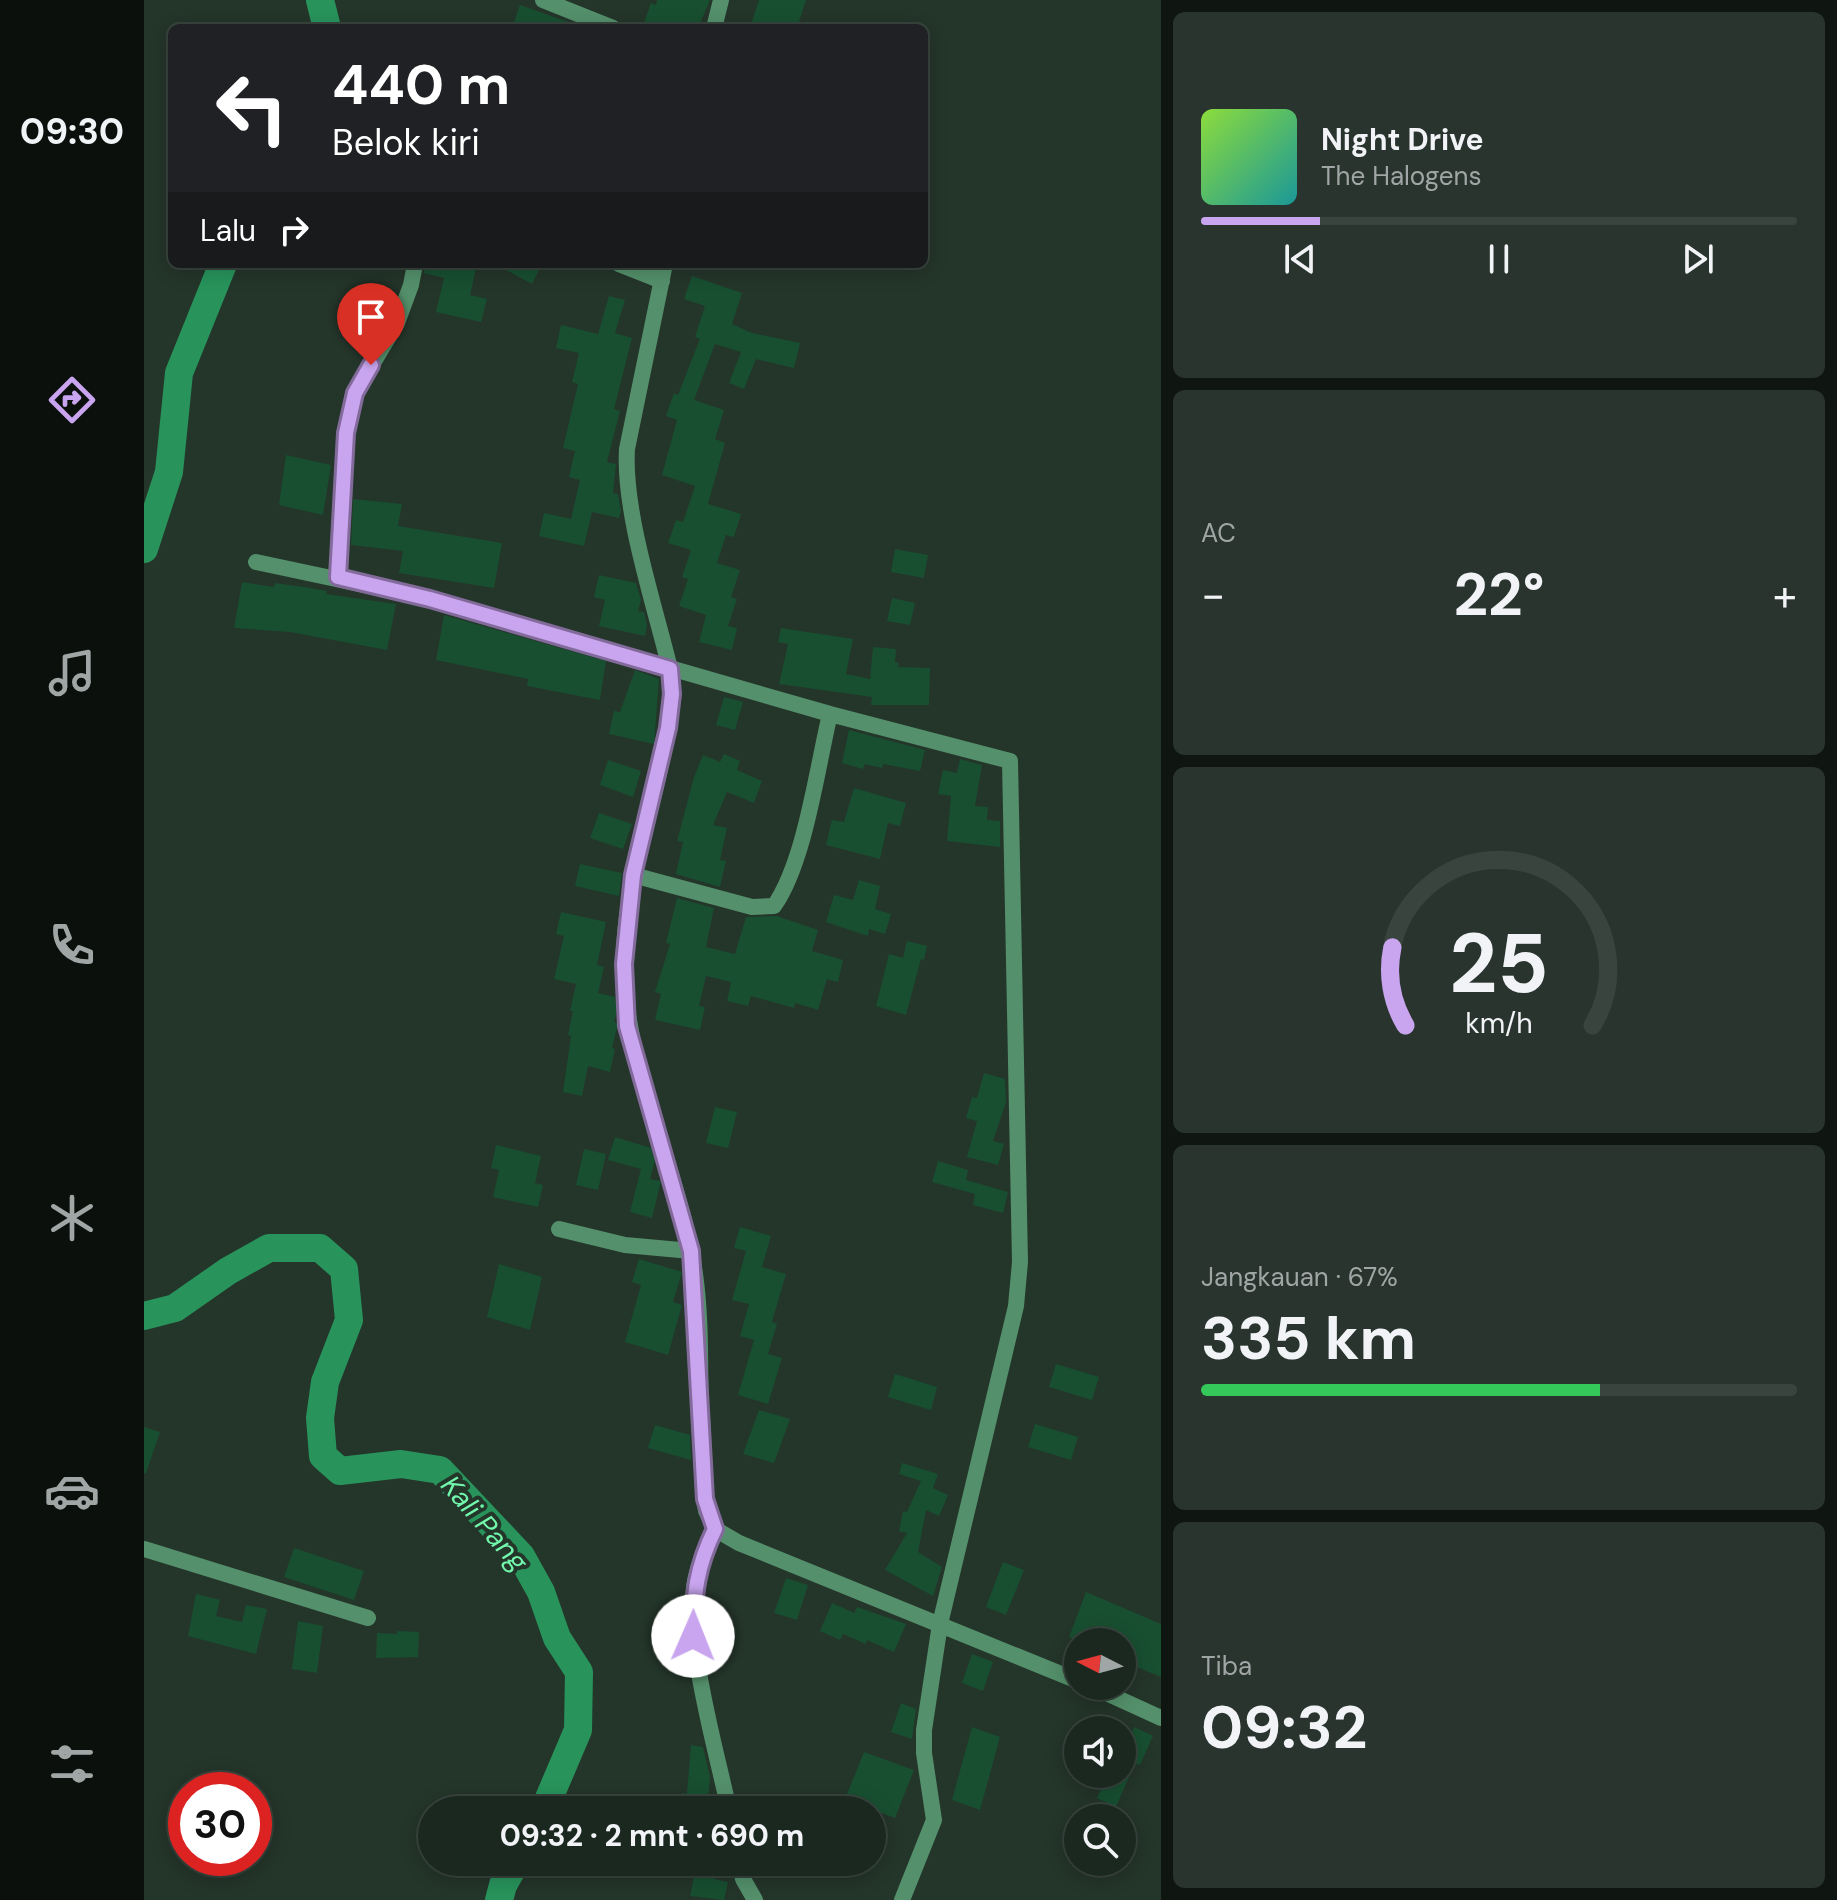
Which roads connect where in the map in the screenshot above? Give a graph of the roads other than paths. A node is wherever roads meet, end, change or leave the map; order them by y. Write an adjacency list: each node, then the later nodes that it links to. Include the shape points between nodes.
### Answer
1 (543, 0): 3 (street)
2 (721, 0): 4 (street)
3 (603, 24)
4 (715, 24)
5 (414, 268): 10 (street, via 397,323 355,393 346,433)
6 (629, 268): 8 (street)
7 (664, 268): 8 (street)
8 (662, 281): 11 (street, via 626,468)
9 (256, 562): 10 (street)
10 (338, 577): 11 (street)
11 (670, 669): 12 (street); 13 (street, via 668,728)
12 (830, 714): 13 (street, via 798,851 774,906 752,907); 19 (street, via 1010,761 1018,1292)
13 (633, 875): 15 (street, via 624,964 627,1026)
14 (559, 1229): 15 (street, via 625,1245)
15 (691, 1251): 16 (street, via 705,1499)
16 (715, 1529): 19 (street); 23 (street, via 694,1587 693,1636)
17 (144, 1549): 18 (street)
18 (368, 1618)
19 (940, 1624): 20 (street); 26 (street, via 924,1730 934,1820)
20 (1064, 1675)
21 (1122, 1700): 22 (street)
22 (1161, 1718)
23 (726, 1796)
24 (742, 1876): 25 (street)
25 (755, 1900)
26 (902, 1900)

